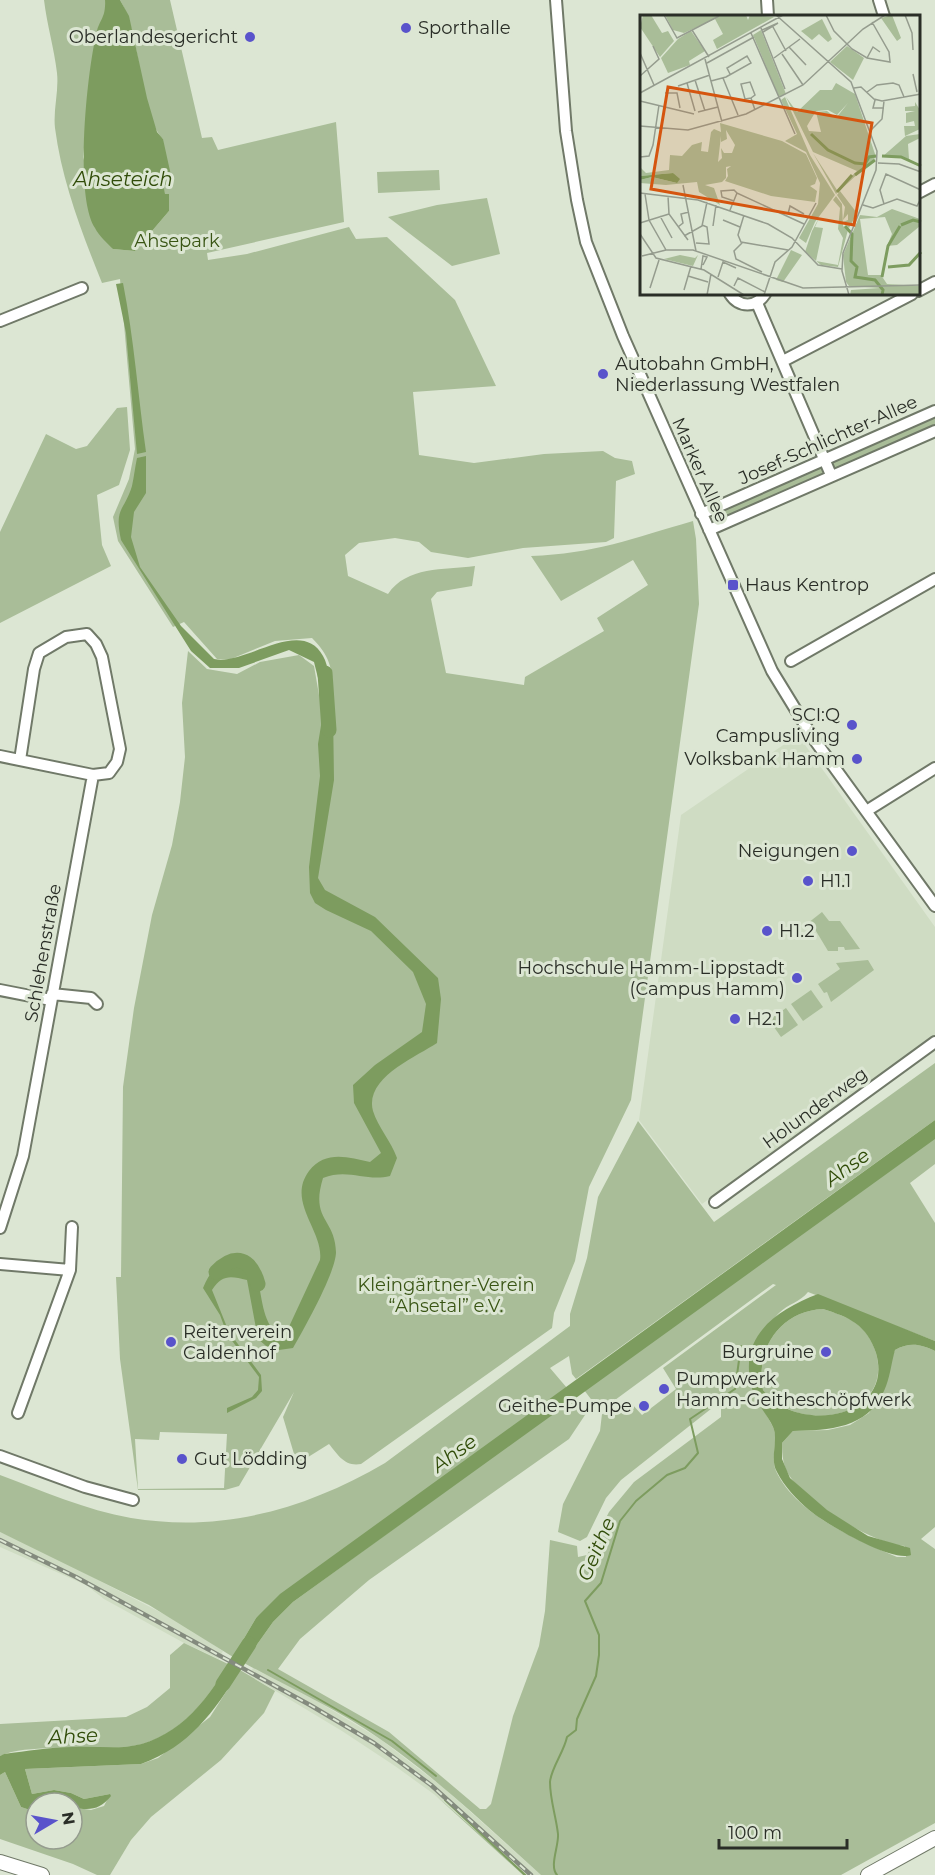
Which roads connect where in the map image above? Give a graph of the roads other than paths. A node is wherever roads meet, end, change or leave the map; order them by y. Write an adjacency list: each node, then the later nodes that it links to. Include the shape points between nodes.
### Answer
1 (556, 0): 20 (street, Marker Allee, via 566,131 586,242)
2 (766, 0): 4 (street)
3 (879, 0): 5 (street)
4 (768, 15)
5 (884, 15)
6 (935, 184): 7 (street)
7 (920, 192)
8 (935, 282): 10 (street)
9 (82, 288): 14 (street)
10 (920, 290)
11 (732, 296): 13 (street, via 740,304)
12 (908, 296): 15 (street)
13 (761, 298): 15 (street)
14 (0, 321)
15 (783, 361): 18 (street)
16 (935, 411): 18 (street, Josef-Schlichter-Allee)
17 (935, 431): 19 (street, Josef-Schlichter-Allee)
18 (825, 459): 19 (street); 20 (street, Josef-Schlichter-Allee)
19 (831, 476): 20 (street, Josef-Schlichter-Allee)
20 (703, 521): 27 (street, Marker Allee, via 772,671 813,738)
21 (935, 579): 22 (street)
22 (791, 661)
23 (0, 756): 24 (street)
24 (20, 760): 26 (street); 26 (street, via 39,653 66,638 87,634 102,657 120,745 117,762 109,774)
25 (935, 768): 27 (street)
26 (93, 775): 30 (street, Schlehenstraße)
27 (868, 810): 28 (street, Marker Allee)
28 (935, 906)
29 (0, 990): 30 (street)
30 (51, 997): 31 (street, via 91,998); 35 (street, Schlehenstraße, via 20,1168)
31 (97, 1004)
32 (935, 1042): 33 (street, Holunderweg)
33 (715, 1202)
34 (72, 1227): 37 (street)
35 (0, 1228)
36 (0, 1264): 37 (street)
37 (70, 1270): 38 (street)
38 (18, 1413)
39 (0, 1456): 40 (street)
40 (133, 1500)
41 (935, 1838): 43 (main road)
42 (0, 1862): 44 (main road)
43 (871, 1874)
44 (42, 1875)

